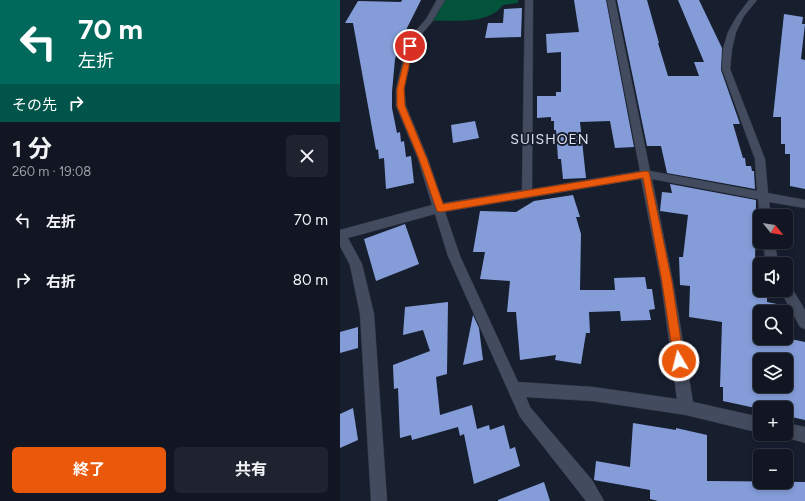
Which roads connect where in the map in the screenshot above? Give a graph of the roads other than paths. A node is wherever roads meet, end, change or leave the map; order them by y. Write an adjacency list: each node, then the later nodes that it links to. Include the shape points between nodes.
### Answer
1 (441, 0): 9 (street, via 410,46 400,89 401,106)
2 (529, 0): 6 (street)
3 (611, 0): 5 (street)
4 (753, 0): 7 (street, via 734,25 726,53 726,69 757,148)
5 (646, 174): 6 (street); 7 (street); 15 (street, via 667,282)
6 (527, 194): 9 (street)
7 (762, 197): 8 (street); 10 (street)
8 (805, 204)
9 (440, 208): 11 (street); 14 (street, via 454,256)
10 (764, 209)
11 (340, 235): 19 (street, via 356,264 367,314)
12 (790, 297): 13 (street)
13 (805, 323)
14 (514, 389): 15 (street, via 593,394); 20 (street, via 525,412)
15 (686, 408): 16 (street)
16 (753, 423)
17 (793, 432): 18 (street)
18 (805, 435)
19 (379, 501)
20 (596, 501)

